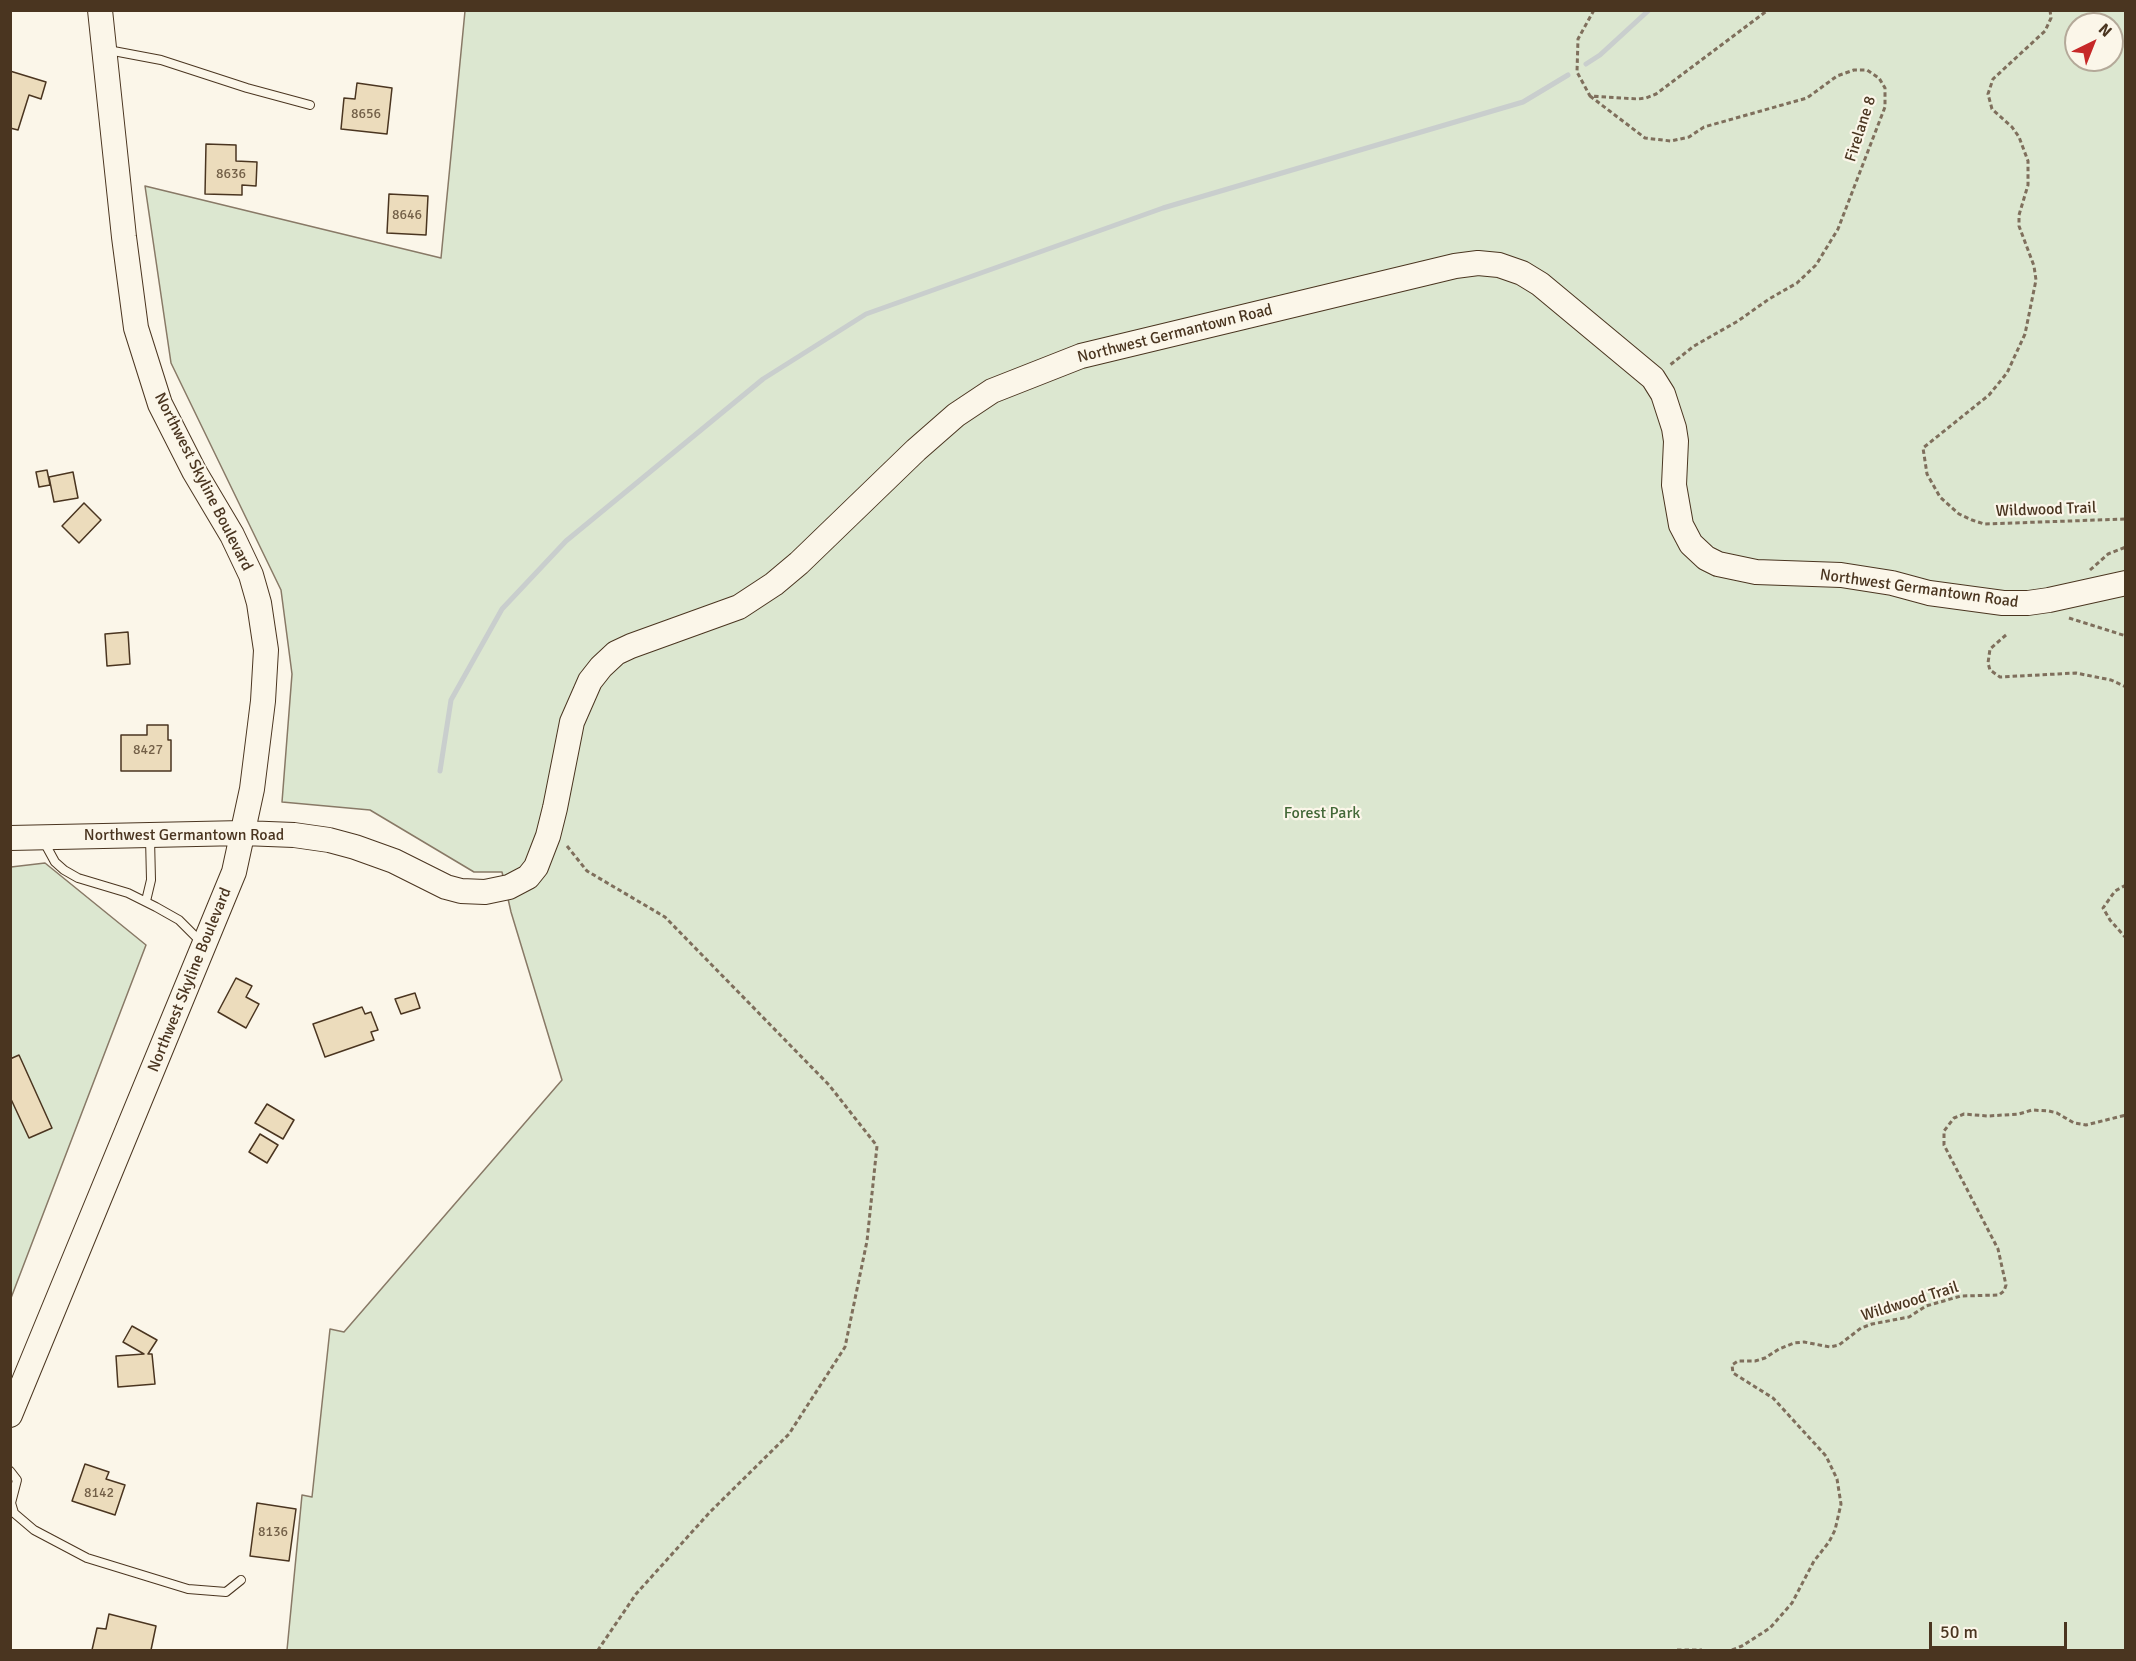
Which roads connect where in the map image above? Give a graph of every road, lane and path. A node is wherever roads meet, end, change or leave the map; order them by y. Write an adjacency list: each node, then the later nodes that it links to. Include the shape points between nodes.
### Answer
1 (100, 10): 5 (main road, Northwest Skyline Boulevard)
2 (1594, 10): 6 (path, via 1578,39 1577,72)
3 (1767, 10): 6 (path, via 1656,94 1638,99)
4 (2050, 10): 9 (path, Wildwood Trail, via 2046,31 1993,79 1988,94 1992,109 2019,137 2028,161 2028,185 2019,226 2036,280 2025,334 2007,373 1989,395 1923,448 1927,474 1940,497 1972,520 1984,524)
5 (104, 50): 7 (lane, via 161,60); 16 (main road, Northwest Skyline Boulevard, via 136,328 160,404 232,535 260,603 266,650 263,701)
6 (1590, 96): 8 (path, Firelane 8, via 1645,138 1671,141 1807,98 1837,76 1854,70 1867,70 1885,88 1885,106 1843,218 1816,265 1797,283 1694,346)
7 (310, 105)
8 (1653, 378): 10 (main road, Northwest Germantown Road, via 1674,428 1674,485 1681,525 1691,544 1718,564 1756,572 1841,575 2003,603 2049,600); 15 (main road, Northwest Germantown Road, via 1540,284 1522,273 1478,263 1081,356 1002,387 956,415 774,584 739,607 631,646 601,667 585,689 572,722)
9 (2126, 519)
10 (2126, 583)
11 (2067, 618): 13 (path)
12 (2006, 636): 14 (path, via 1990,649 1990,670 2000,677 2076,673)
13 (2126, 636)
14 (2126, 687)
15 (551, 826): 16 (main road, Northwest Germantown Road, via 536,867 528,877 509,887 485,892 461,891 394,861 329,840); 28 (path, via 587,871 665,918 829,1085 877,1146 867,1241 845,1347 789,1434 710,1512 636,1594)
16 (243, 833): 17 (main road, Northwest Germantown Road); 23 (main road, Northwest Skyline Boulevard, via 234,872)
17 (150, 835): 18 (main road, Northwest Germantown Road); 21 (lane, via 151,880)
18 (41, 837): 19 (main road, Northwest Germantown Road); 21 (lane, via 55,862 78,878)
19 (10, 838)
20 (2126, 885): 22 (path, via 2115,891 2103,908)
21 (146, 901): 23 (lane, via 179,920)
22 (2126, 938)
23 (204, 946): 25 (main road, Northwest Skyline Boulevard)
24 (2126, 1115): 31 (path, Wildwood Trail, via 2086,1125 2049,1110 1988,1116 1964,1114 1954,1118 1944,1131 1944,1144 1998,1249 2004,1291 1999,1295 1961,1296 1926,1306 1909,1317 1861,1328 1839,1345 1794,1342 1765,1358 1732,1365 1733,1373 1773,1398 1826,1456 1837,1479 1841,1504 1835,1530 1792,1604 1770,1628)
25 (10, 1414)
26 (10, 1471): 27 (lane, via 17,1480 11,1503 14,1513 34,1530 87,1558 188,1588 226,1593)
27 (241, 1580)
28 (598, 1650)
29 (1677, 1650): 30 (path)
30 (1702, 1650)
31 (1732, 1650)

